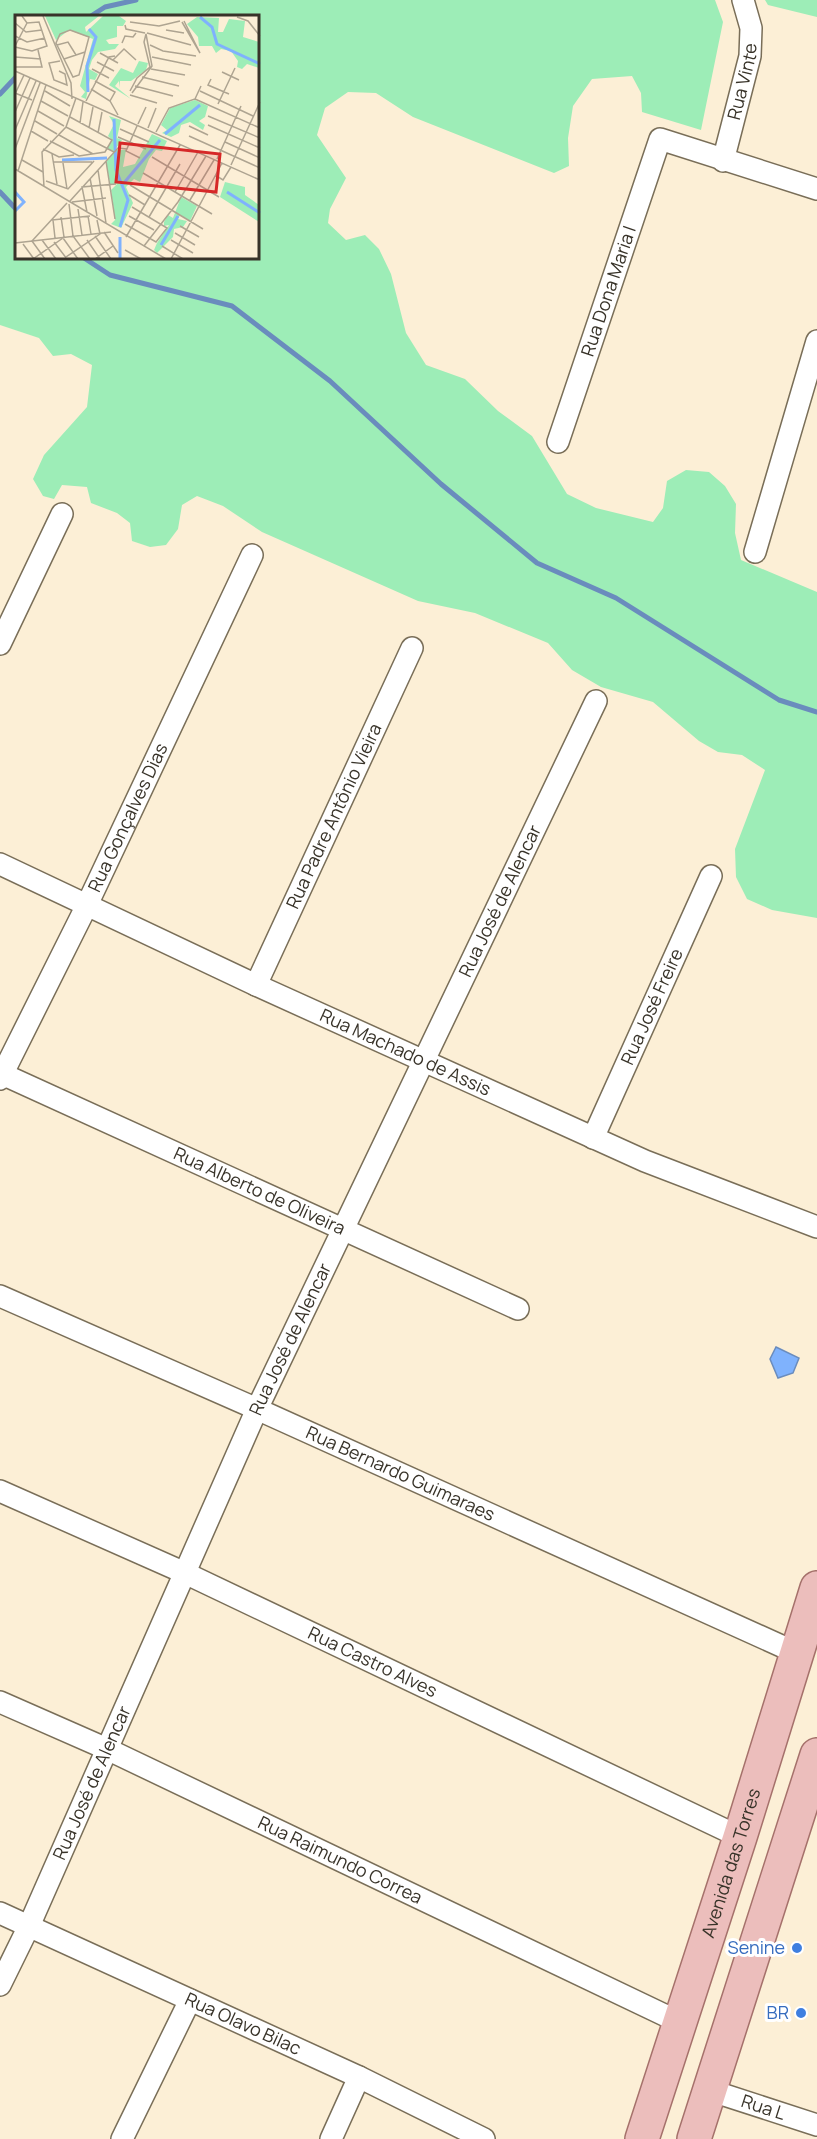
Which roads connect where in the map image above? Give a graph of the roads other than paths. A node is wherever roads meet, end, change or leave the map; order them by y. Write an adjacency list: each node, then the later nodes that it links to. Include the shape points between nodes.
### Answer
1 (743, 0): 2 (street, Rua Vinte, via 751,28 750,56)
2 (723, 161): 3 (street); 5 (street, Rua Dona Maria I, via 660,140)
3 (817, 189)
4 (817, 341): 7 (street)
5 (558, 442)
6 (62, 514): 9 (street)
7 (754, 552)
8 (252, 555): 14 (street, Rua Gonçalves Dias)
9 (0, 644)
10 (412, 648): 15 (street, Rua Padre Antônio Vieira)
11 (596, 701): 16 (street, Rua José de Alencar)
12 (0, 864): 14 (street, Rua Machado de Assis)
13 (711, 876): 18 (street, Rua José Freire)
14 (86, 907): 15 (street, Rua Machado de Assis); 17 (street, Rua Gonçalves Dias)
15 (256, 986): 16 (street, Rua Machado de Assis)
16 (425, 1061): 18 (street, Rua Machado de Assis); 20 (street, Rua José de Alencar)
17 (1, 1075): 20 (street, Rua Alberto de Oliveira)
18 (593, 1138): 19 (street, Rua Machado de Assis)
19 (817, 1227)
20 (343, 1229): 22 (street, Rua Alberto de Oliveira); 23 (street, Rua José de Alencar)
21 (0, 1296): 23 (street, Rua Bernardo Guimaraes)
22 (518, 1309)
23 (257, 1409): 25 (street, Rua José de Alencar); 27 (street, Rua Bernardo Guimaraes)
24 (0, 1491): 25 (street, Rua Castro Alves)
25 (185, 1573): 29 (street, Rua José de Alencar); 31 (street, Rua Castro Alves)
26 (817, 1588): 27 (main road, Avenida das Torres)
27 (799, 1654): 31 (main road, Avenida das Torres)
28 (0, 1702): 29 (street, Rua Raimundo Correa)
29 (107, 1749): 33 (street, Rua José de Alencar); 36 (street, Rua Raimundo Correa)
30 (817, 1755): 38 (main road)
31 (740, 1837): 36 (main road, Avenida das Torres)
32 (0, 1913): 33 (street, Rua Olavo Bilac)
33 (29, 1926): 34 (street, Rua José de Alencar); 35 (street, Rua Olavo Bilac)
34 (0, 1985)
35 (190, 2000): 37 (street, Rua Olavo Bilac); 40 (street)
36 (679, 2022): 43 (main road, Avenida das Torres)
37 (359, 2077): 41 (street); 42 (street, Rua Olavo Bilac)
38 (710, 2090): 39 (street, Rua L); 44 (main road)
39 (817, 2125)
40 (122, 2139)
41 (331, 2139)
42 (484, 2139)
43 (642, 2139)
44 (694, 2139)

